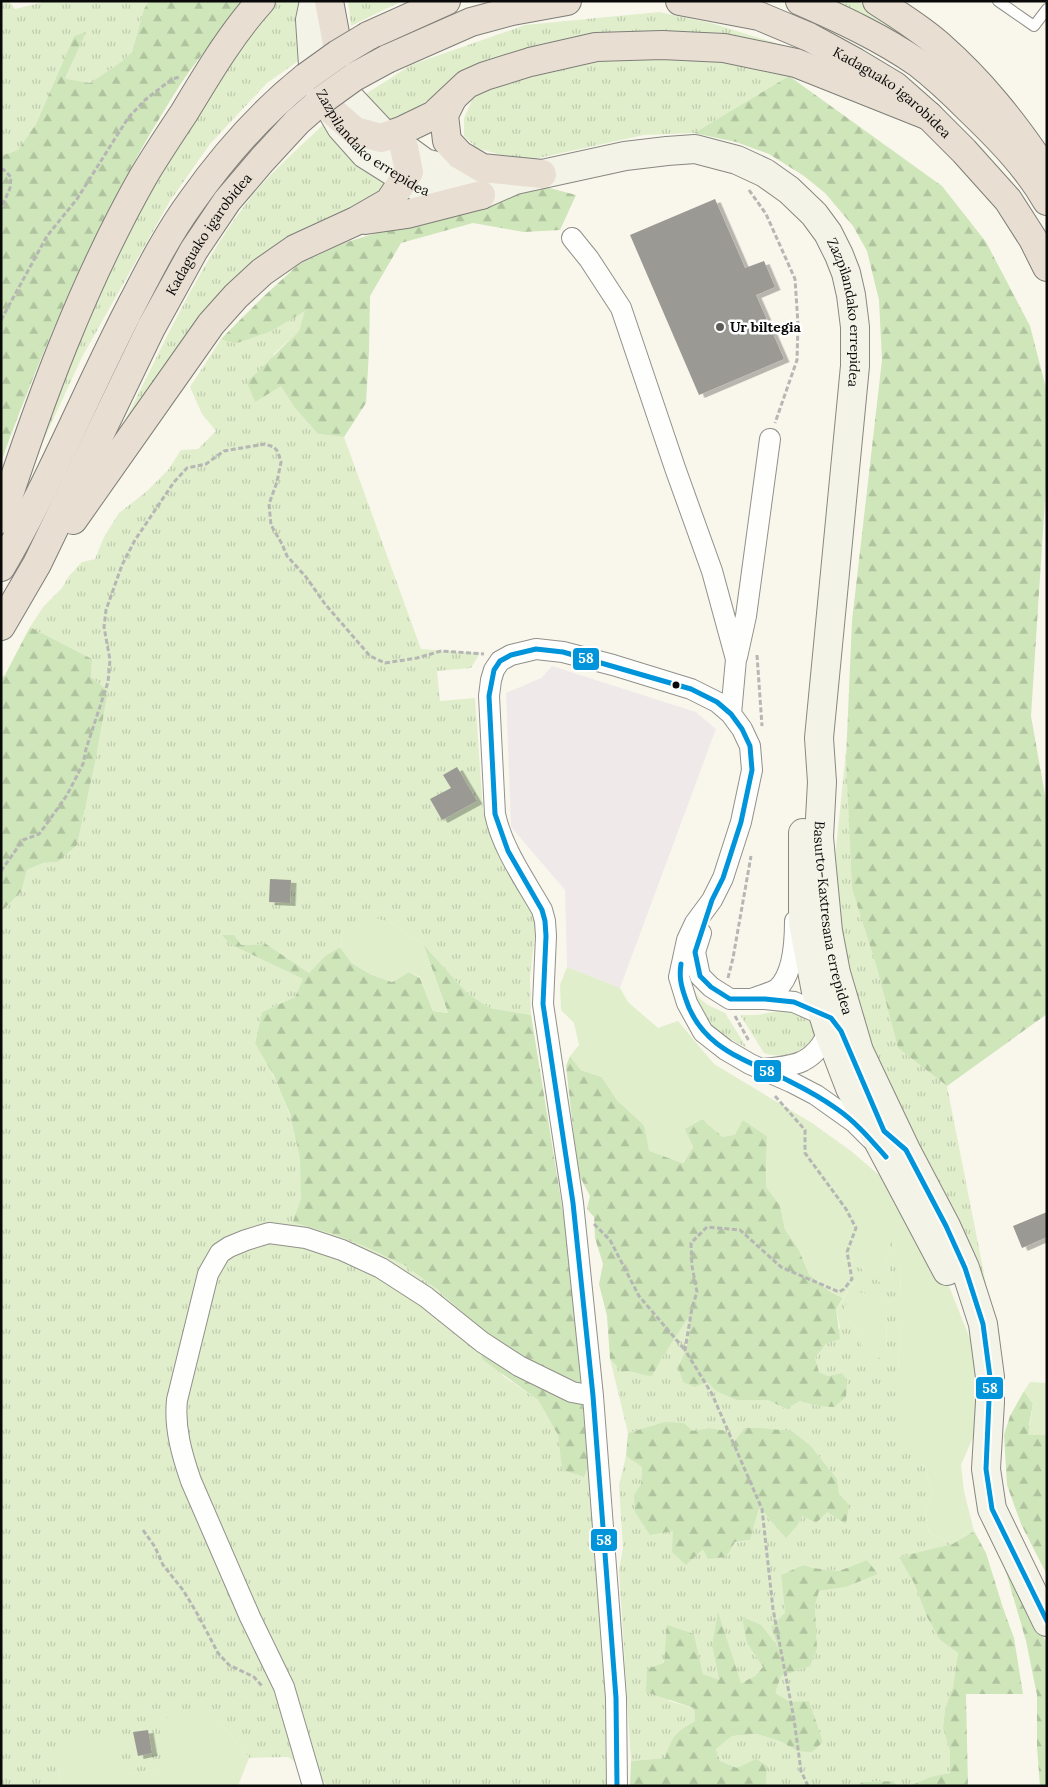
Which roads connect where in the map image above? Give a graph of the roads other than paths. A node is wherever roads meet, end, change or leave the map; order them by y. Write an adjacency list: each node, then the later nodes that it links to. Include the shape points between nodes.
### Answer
1 (262, 1): 27 (highway, via 220,54 143,178 105,250 49,378)
2 (314, 1): 14 (street, Zazpilandako errepidea, via 310,20 314,80)
3 (329, 1): 12 (highway)
4 (342, 1): 12 (street, Zazpilandako errepidea, via 337,21)
5 (446, 1): 29 (highway, bridge, via 368,36 338,54 306,77 254,123 223,159 190,203 149,270 26,524)
6 (566, 1): 14 (highway, Kadaguako igarobidea, bridge, via 471,22 354,77)
7 (680, 1): 15 (highway, Kadaguako igarobidea, via 759,16 809,38 895,86)
8 (800, 1): 22 (highway, via 882,41 918,64 1000,140)
9 (877, 1): 17 (highway, via 938,44 972,76 1016,126)
10 (998, 1): 11 (lane, via 1034,26)
11 (1047, 9)
12 (337, 44): 16 (street, Zazpilandako errepidea, via 338,69 349,97)
13 (452, 99): 15 (highway, via 467,84 484,76 596,47 724,48 796,63); 16 (highway, via 434,115 401,131); 18 (highway, via 444,115 447,141 460,155 482,168)
14 (326, 105): 16 (highway, via 356,131); 19 (street, Zazpilandako errepidea, via 365,154); 28 (highway, Kadaguako igarobidea, via 297,122 262,160 227,201 194,250 151,328)
15 (929, 116): 25 (highway, Kadaguako igarobidea, via 1008,200)
16 (396, 142): 19 (highway, via 409,172); 20 (street, Zazpilandako errepidea, via 425,163 491,180)
17 (1047, 172)
18 (542, 174): 20 (street, Zazpilandako errepidea); 33 (street, Zazpilandako errepidea, via 625,156 694,149 736,160 765,172 789,190 814,214 839,255 851,295 855,366)
19 (404, 180): 21 (street, Zazpilandako errepidea, via 446,197); 23 (highway, via 389,202)
20 (515, 180): 21 (street, Zazpilandako errepidea)
21 (481, 195): 23 (highway, via 407,214)
22 (1047, 201)
23 (356, 221): 28 (highway, via 295,249 262,272 236,296 211,324)
24 (572, 238): 31 (street, via 621,308 712,571)
25 (1047, 266)
26 (770, 439): 31 (street, via 746,616)
27 (1, 520)
28 (38, 564): 30 (highway, Kadaguako igarobidea)
29 (1, 567)
30 (1, 626)
31 (736, 659): 32 (street)
32 (731, 714): 35 (street, via 750,746 752,770 724,878); 41 (street, via 717,702 690,689 563,652 536,649 511,655 500,661 494,670 489,696 495,814 504,841 545,921 543,1004 573,1203)
33 (819, 738): 34 (street, Basurto-Kaxtresana errepidea, via 806,777); 36 (street, Basurto-Kaxtresana errepidea, via 822,782 820,837)
34 (802, 856): 37 (street, via 789,971 776,989); 38 (street, Basurto-Kaxtresana errepidea, via 803,923 816,992)
35 (712, 900): 37 (street, via 695,952 700,976 730,999); 39 (street, via 686,940 679,977 684,994 703,1032 726,1050)
36 (826, 914): 38 (street, via 817,937 831,1002); 40 (street, Basurto-Kaxtresana errepidea, via 836,973 859,1051)
37 (752, 999): 38 (street, via 794,1002)
38 (827, 1022): 39 (street, via 819,1048 803,1061); 40 (street, Basurto-Kaxtresana errepidea, via 850,1088)
39 (764, 1070): 40 (street, via 837,1109)
40 (895, 1152): 42 (street, Basurto-Kaxtresana errepidea, via 946,1226 965,1268 983,1324 990,1377 986,1469 990,1500 1000,1528)
41 (593, 1396): 43 (street, via 572,1392 519,1366 482,1342 426,1297 381,1268 342,1250 306,1238 269,1233 220,1253 208,1274 175,1417 191,1481 284,1687); 44 (street, via 616,1698)
42 (1047, 1622)
43 (313, 1786)
44 (617, 1786)

